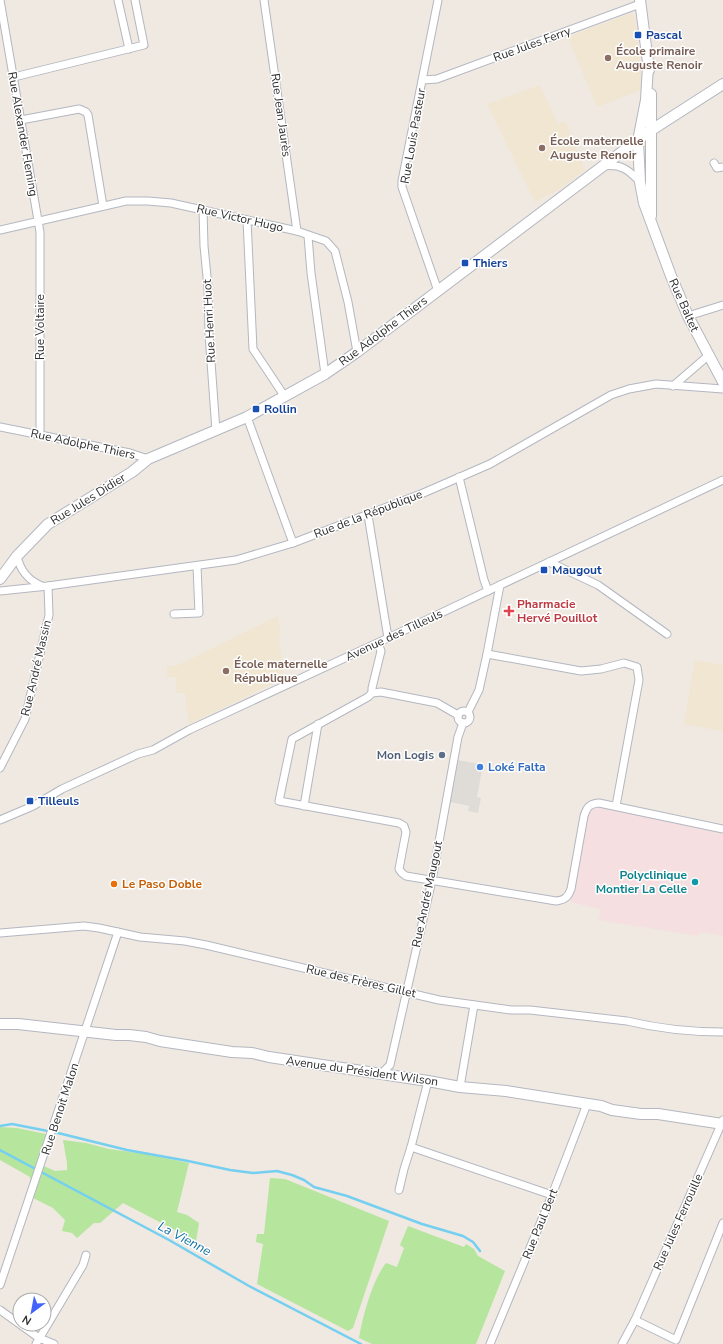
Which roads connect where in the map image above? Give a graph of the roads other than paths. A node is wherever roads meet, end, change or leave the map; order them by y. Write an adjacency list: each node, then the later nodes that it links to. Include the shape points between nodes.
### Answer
1 (0, 0): 7 (street, Rue Alexander Fleming)
2 (118, 0): 8 (street)
3 (135, 0): 8 (street, via 144,45)
4 (264, 0): 26 (street, Rue Jean Jaurès)
5 (438, 0): 11 (street, Rue Louis Pasteur)
6 (640, 2): 9 (street); 11 (street, Rue Jules Ferry, via 437,79)
7 (4, 43): 10 (street, Rue Alexander Fleming)
8 (128, 49): 10 (street)
9 (648, 65): 14 (street, Rue Baltet); 15 (street, Rue Baltet, via 646,100)
10 (14, 77): 13 (street, Rue Alexander Fleming)
11 (423, 80): 28 (street, Rue Louis Pasteur, via 402,187)
12 (723, 84): 14 (street, Rue Adolphe Thiers)
13 (21, 120): 20 (street, via 79,109 86,112); 23 (street, Rue Alexander Fleming)
14 (650, 131): 15 (street, Rue Adolphe Thiers); 24 (street, Rue Baltet)
15 (638, 140): 17 (street, Rue Adolphe Thiers); 19 (street, Rue Baltet)
16 (714, 163): 18 (street, via 717,168)
17 (603, 166): 19 (street, via 624,168); 28 (street, Rue Adolphe Thiers)
18 (723, 167)
19 (640, 182): 24 (street, Rue Baltet)
20 (104, 206): 21 (street, Rue Victor Hugo, via 126,201 148,201); 23 (street, Rue Victor Hugo)
21 (203, 210): 22 (street, Rue Victor Hugo); 40 (street, Rue Henri Huot)
22 (247, 220): 26 (street, Rue Victor Hugo); 37 (street, via 253,349)
23 (38, 221): 25 (street, Rue Victor Hugo); 41 (street, Rue Voltaire)
24 (652, 224): 30 (street, Rue Baltet)
25 (0, 230)
26 (297, 231): 27 (street, Rue Victor Hugo)
27 (308, 236): 31 (street, Rue Victor Hugo, via 326,241 335,251); 33 (street)
28 (438, 291): 31 (street, Rue Adolphe Thiers)
29 (723, 305): 30 (street)
30 (688, 316): 32 (street, Rue Baltet)
31 (357, 352): 33 (street, Rue Adolphe Thiers)
32 (708, 356): 34 (street, Rue Baltet); 35 (street)
33 (325, 374): 37 (street, Rue Adolphe Thiers)
34 (723, 382)
35 (673, 386): 36 (street, Rue de la République); 43 (street, Rue de la République, via 656,384 611,395 490,464)
36 (723, 389)
37 (285, 397): 38 (street, Rue Adolphe Thiers)
38 (247, 417): 40 (street, Rue Adolphe Thiers); 46 (street)
39 (0, 427): 41 (street, Rue Adolphe Thiers)
40 (216, 431): 42 (street, Rue Adolphe Thiers)
41 (40, 434): 42 (street, Rue Adolphe Thiers)
42 (148, 459): 47 (street, Rue Jules Didier, via 132,472 48,524)
43 (459, 477): 45 (street, Rue de la République); 53 (street)
44 (723, 480): 48 (street, Avenue des Tilleuls)
45 (368, 515): 46 (street, Rue de la République); 57 (street)
46 (293, 543): 49 (street, Rue de la République, via 236,560)
47 (17, 556): 50 (street, Rue Jules Didier); 52 (street, via 20,567 31,580)
48 (549, 562): 51 (street, Avenue des Tilleuls); 56 (street, via 598,585)
49 (197, 566): 52 (street, Rue de la République); 55 (street, via 199,613)
50 (0, 579)
51 (500, 585): 53 (street, Avenue des Tilleuls); 59 (street)
52 (45, 586): 54 (street, Rue de la République); 65 (street, Rue André Massin, via 49,615 25,719)
53 (488, 590): 57 (street, Avenue des Tilleuls)
54 (0, 591)
55 (174, 614)
56 (667, 634)
57 (388, 638): 58 (street, Avenue des Tilleuls)
58 (378, 643): 60 (street, via 381,651); 68 (street, Avenue des Tilleuls)
59 (488, 654): 61 (street, via 479,690); 67 (street, via 581,671 624,663 637,667 639,680)
60 (372, 693): 62 (street, via 382,692 437,703); 64 (street)
61 (468, 712): 62 (street, via 463,711); 63 (street, via 469,720)
62 (458, 715): 63 (street, via 459,721)
63 (463, 723): 70 (street, Rue André Maugout, via 458,737)
64 (318, 724): 66 (street); 66 (street, via 292,739 279,801)
65 (0, 768)
66 (304, 806): 70 (street, via 399,823 404,826 406,832 399,869 406,876)
67 (616, 806): 69 (street); 70 (street, via 598,802 586,808 571,889 563,900 556,901)
68 (0, 820)
69 (723, 829)
70 (432, 880): 73 (street, Rue André Maugout)
71 (118, 932): 72 (street, Rue des Frères Gillet, via 84,926); 73 (street, Rue des Frères Gillet, via 206,945); 76 (street, Rue Benoit Malon)
72 (0, 933)
73 (406, 992): 74 (street, Rue des Frères Gillet); 78 (street, Rue André Maugout)
74 (474, 1005): 77 (street, Rue des Frères Gillet); 82 (street)
75 (0, 1024): 76 (street, Avenue du Président Wilson)
76 (85, 1031): 79 (street, Avenue du Président Wilson, via 146,1037); 90 (street, Rue Benoit Malon)
77 (723, 1032)
78 (390, 1065): 79 (street); 80 (street)
79 (381, 1074): 80 (street, Avenue du Président Wilson)
80 (397, 1077): 81 (street, Avenue du Président Wilson)
81 (428, 1081): 82 (street, Avenue du Président Wilson); 85 (street)
82 (460, 1087): 83 (street, Avenue du Président Wilson, via 506,1091)
83 (587, 1104): 84 (street, Avenue du Président Wilson, via 612,1110); 87 (street, Rue Paul Bert)
84 (722, 1123): 92 (street, Rue Jules Ferrouille)
85 (411, 1147): 86 (street); 87 (street)
86 (399, 1190)
87 (552, 1195): 95 (street, Rue Paul Bert)
88 (723, 1223): 92 (street, via 676,1340)
89 (86, 1255): 93 (street, via 83,1265)
90 (0, 1285)
91 (0, 1310): 93 (street)
92 (635, 1320): 96 (street, Rue Jules Ferrouille)
93 (38, 1341): 94 (street)
94 (54, 1344)
95 (490, 1344)
96 (622, 1344)

